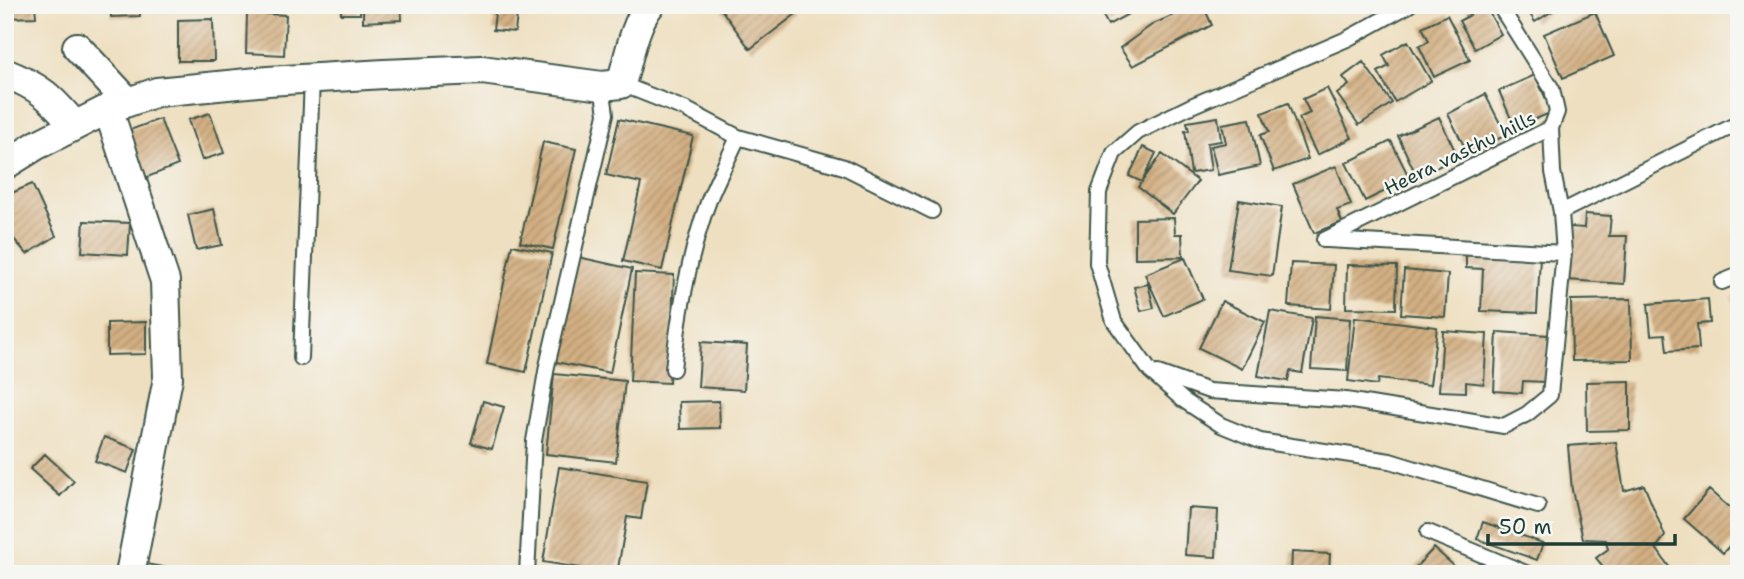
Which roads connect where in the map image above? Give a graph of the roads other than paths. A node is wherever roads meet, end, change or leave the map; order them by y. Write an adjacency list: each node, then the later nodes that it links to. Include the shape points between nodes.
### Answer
1 (650, 5): 7 (street)
2 (1409, 5): 21 (lane, via 1347,39 1138,132 1114,153 1099,192 1097,263 1114,321)
3 (1499, 5): 11 (lane, via 1552,89 1558,112)
4 (77, 47): 8 (street)
5 (5, 73): 10 (street, via 54,100)
6 (312, 79): 7 (street, via 482,70); 8 (street, via 157,92); 19 (lane)
7 (611, 85): 12 (lane, via 687,110); 25 (lane, via 534,441)
8 (118, 105): 10 (street); 24 (street, via 165,281 168,378)
9 (1739, 123): 15 (lane)
10 (75, 126): 13 (street)
11 (1550, 128): 15 (lane, Heera vasthu hills); 16 (lane, Heera vasthu hills, via 1324,240)
12 (738, 136): 14 (lane, via 844,167); 20 (lane, via 709,200 688,271)
13 (5, 165)
14 (932, 211)
15 (1562, 212): 16 (lane, Heera vasthu hills)
16 (1564, 253): 21 (lane, Heera vasthu hills, via 1550,395 1504,426 1346,400 1209,391)
17 (1739, 275): 18 (lane)
18 (1722, 282)
19 (301, 358)
20 (673, 369)
21 (1150, 371): 22 (lane, via 1221,425 1260,441 1390,461)
22 (1538, 506)
23 (1428, 532): 26 (lane)
24 (130, 574)
25 (527, 574)
26 (1528, 574)

